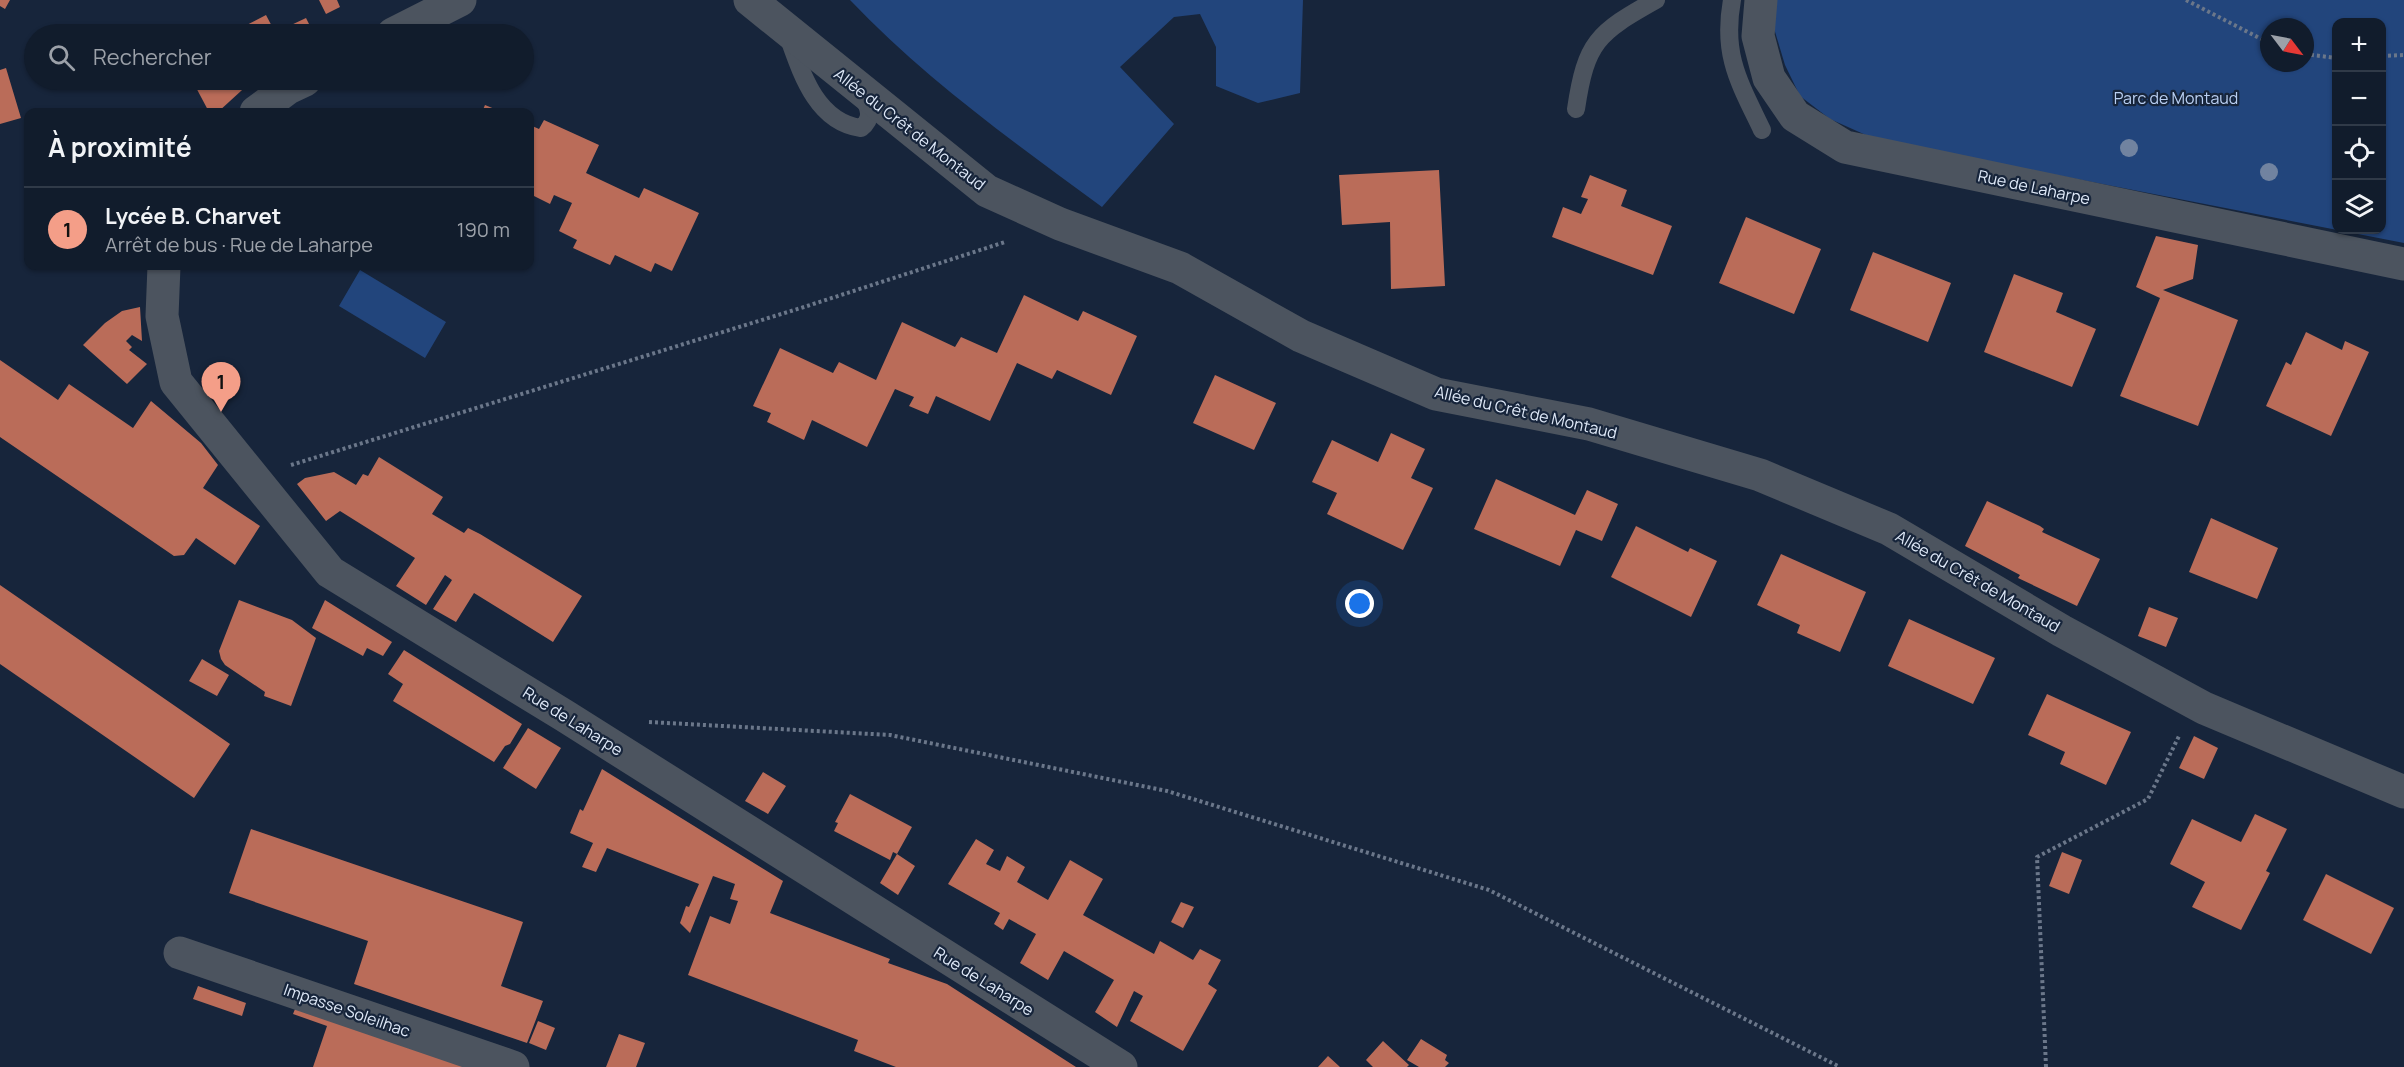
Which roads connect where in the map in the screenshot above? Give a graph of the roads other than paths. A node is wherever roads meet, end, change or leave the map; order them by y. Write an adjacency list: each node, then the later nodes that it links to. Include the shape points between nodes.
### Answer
1 (460, 0): 6 (street)
2 (750, 0): 13 (street, Allée du Crêt de Montaud, via 987,191 1060,224 1180,268 1301,336 1436,394 1590,424 1760,475 1889,529 2062,631 2195,703)
3 (1656, 0): 9 (lane, via 1617,22 1594,44 1582,73)
4 (1732, 0): 10 (lane, via 1728,34 1731,60)
5 (1761, 0): 11 (street, Rue de Laharpe, via 1758,36 1769,78 1795,116 1845,147)
6 (413, 24)
7 (285, 90): 8 (street)
8 (261, 108)
9 (1576, 109)
10 (1762, 130)
11 (2404, 264)
12 (164, 270): 16 (street, Rue de Laharpe, via 162,316 176,382 330,572)
13 (2404, 792)
14 (180, 953): 15 (street, Impasse Soleilhac)
15 (513, 1067)
16 (1121, 1067)

